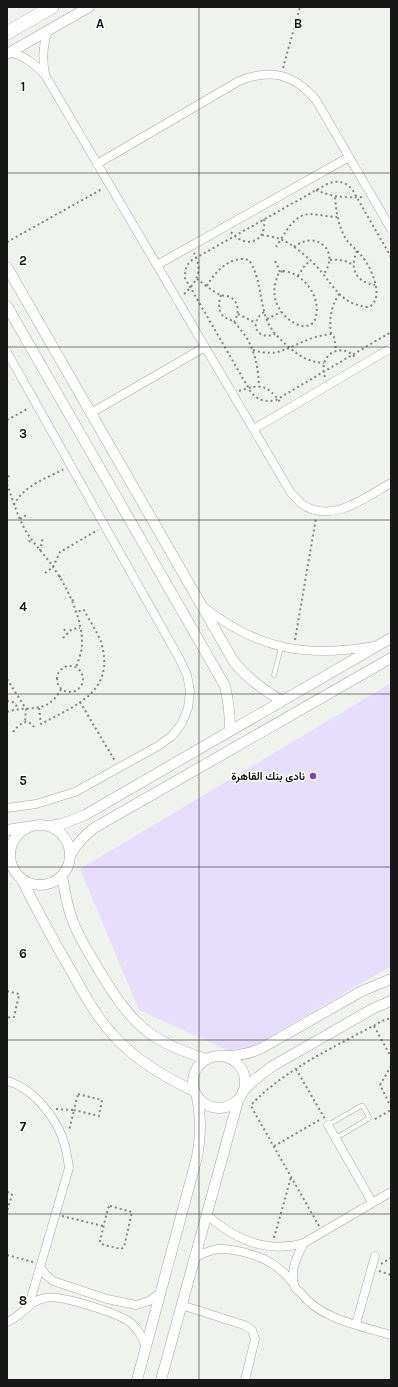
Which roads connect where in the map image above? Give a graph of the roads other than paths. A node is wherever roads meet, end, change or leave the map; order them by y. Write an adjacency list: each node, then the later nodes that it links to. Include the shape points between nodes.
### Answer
1 (52, 7): 4 (main road)
2 (89, 7): 3 (street)
3 (48, 30): 5 (street); 6 (street, via 42,60)
4 (7, 33)
5 (9, 53): 6 (street, via 24,56)
6 (45, 74): 8 (street)
7 (349, 157): 8 (street, via 316,100 306,89 281,75 260,74 239,81); 9 (street); 10 (street)
8 (98, 164): 10 (street)
9 (391, 229)
10 (157, 265): 13 (street)
11 (7, 267): 16 (street)
12 (7, 306): 26 (street, via 225,686 229,700)
13 (205, 347): 16 (street); 17 (street)
14 (391, 348): 17 (street)
15 (7, 352): 27 (street, via 179,658 187,675 190,691 188,708 182,723 172,736 158,746 75,792 36,804)
16 (91, 413): 19 (street)
17 (254, 429): 18 (street, via 291,492 302,504 317,511 333,512)
18 (391, 483)
19 (200, 604): 22 (street, via 221,621 244,634); 25 (street, via 234,662 244,674)
20 (391, 638): 21 (street)
21 (379, 645): 22 (street, via 322,652); 25 (street)
22 (281, 646): 24 (lane)
23 (391, 658): 31 (street, via 94,828 76,845)
24 (274, 675)
25 (282, 701): 26 (street)
26 (230, 731): 28 (street, via 85,815)
27 (7, 808)
28 (50, 826): 29 (street, via 42,824); 31 (street, via 57,829 67,841)
29 (28, 827): 30 (street); 32 (street, via 16,836 10,850)
30 (7, 830)
31 (70, 855): 33 (street)
32 (14, 872): 33 (street, via 27,882 42,885); 40 (street, via 94,1011 115,1037 140,1060)
33 (62, 876): 37 (street, via 73,923 115,996 133,1018 154,1036 179,1050)
34 (391, 979): 36 (street, via 362,991 260,1050 249,1054)
35 (391, 1001): 39 (street, via 374,1008 271,1067)
36 (225, 1056): 37 (street); 39 (street, via 242,1068)
37 (206, 1059): 40 (street, via 194,1073 193,1085)
38 (7, 1081): 50 (street, via 29,1093 45,1108 58,1126 66,1146 69,1168)
39 (245, 1089): 41 (street)
40 (196, 1094): 41 (street, via 207,1106 220,1109); 53 (street, via 201,1137)
41 (238, 1101): 46 (street)
42 (328, 1125): 43 (street); 43 (lane, via 363,1106 369,1118)
43 (336, 1138): 45 (street)
44 (391, 1192): 45 (street)
45 (372, 1202): 47 (street)
46 (206, 1215): 47 (street, via 240,1238 272,1247); 49 (street)
47 (304, 1243): 51 (street, via 297,1256)
48 (375, 1256): 58 (street)
49 (195, 1257): 51 (street, via 218,1249 238,1251 260,1257 273,1264); 56 (street)
50 (41, 1266): 52 (street, via 53,1281); 55 (street)
51 (294, 1284): 58 (street, via 304,1299 326,1315)
52 (87, 1293): 53 (street, via 107,1300 136,1305 149,1301); 54 (street)
53 (160, 1293): 60 (street)
54 (84, 1304): 55 (street, via 47,1297); 60 (street, via 132,1323 141,1334)
55 (29, 1305): 57 (street, via 22,1313)
56 (181, 1305): 62 (street); 63 (street, via 244,1325 252,1330 255,1339)
57 (7, 1322)
58 (356, 1324): 59 (street)
59 (391, 1335)
60 (146, 1348): 61 (street)
61 (137, 1380)
62 (160, 1380)
63 (245, 1380)

